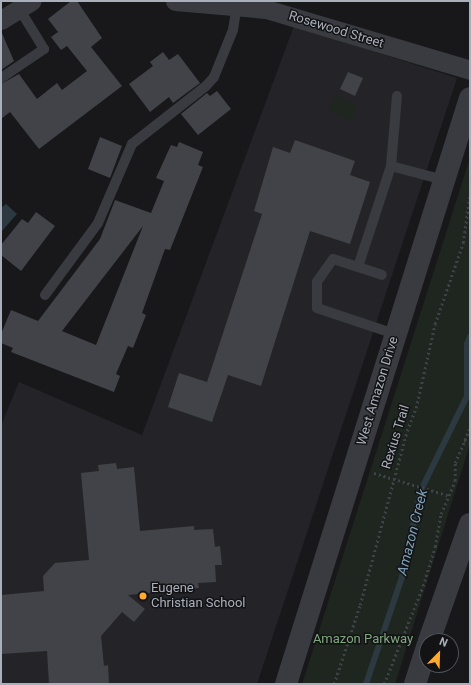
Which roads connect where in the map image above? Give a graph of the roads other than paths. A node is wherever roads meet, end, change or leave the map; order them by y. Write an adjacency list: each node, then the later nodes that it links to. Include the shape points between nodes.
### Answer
1 (175, 1): 3 (street, Rosewood Street)
2 (26, 5): 4 (street); 6 (lane, via 44,48)
3 (237, 6): 5 (street, Rosewood Street, via 266,9); 13 (lane, via 233,30 214,77 132,144 98,223)
4 (1, 20)
5 (470, 70)
6 (1, 78)
7 (397, 96): 9 (lane)
8 (470, 98): 10 (street, West Amazon Drive)
9 (391, 166): 10 (lane); 11 (lane)
10 (444, 180): 14 (street, West Amazon Drive)
11 (358, 267): 12 (lane); 14 (lane, via 333,259 317,282 317,308)
12 (382, 275)
13 (45, 294)
14 (396, 334): 18 (street, West Amazon Drive)
15 (470, 524): 16 (street)
16 (432, 633)
17 (419, 669): 19 (street)
18 (286, 684)
19 (414, 684)

